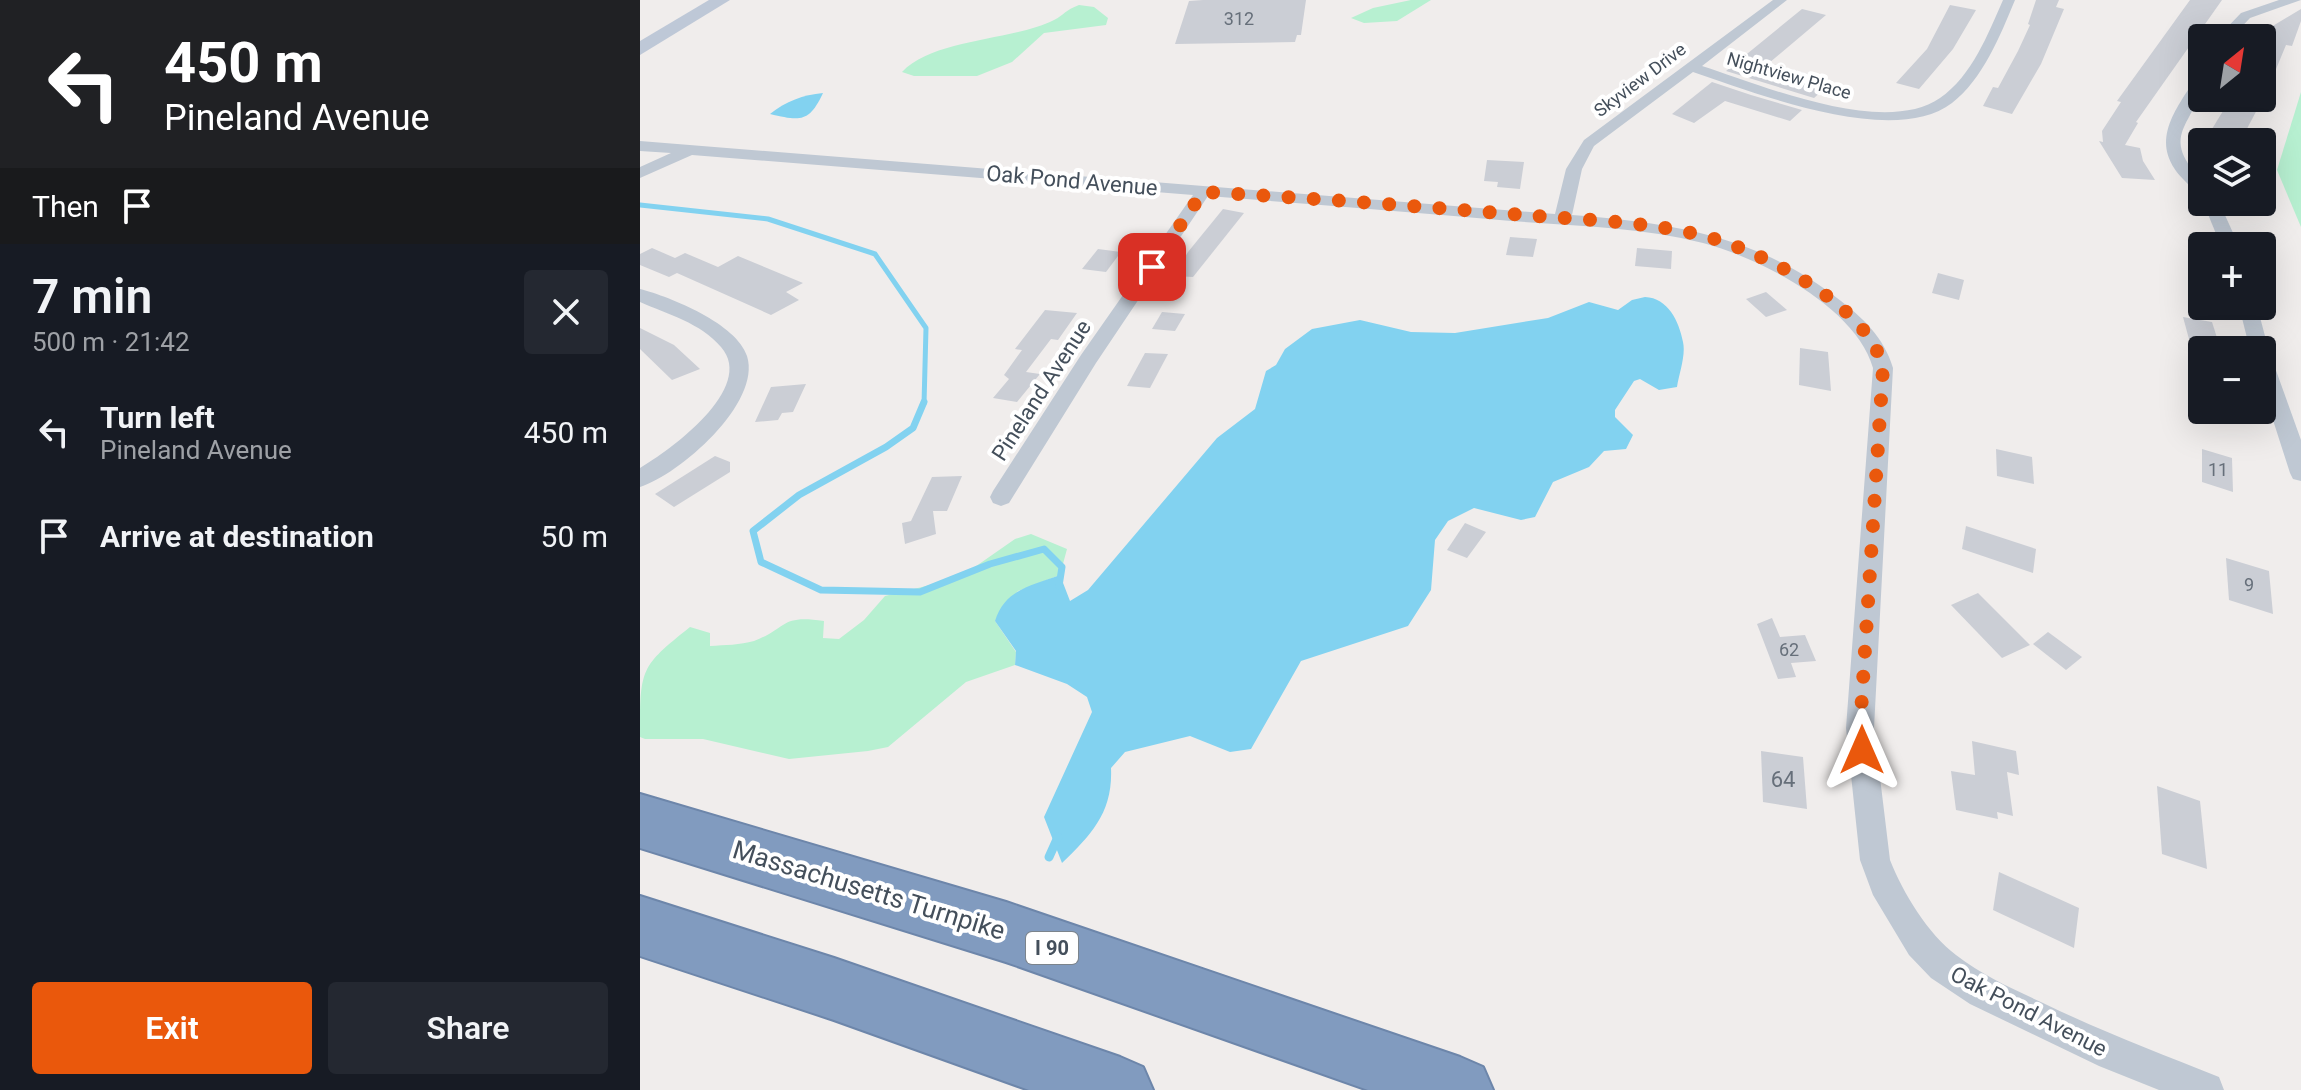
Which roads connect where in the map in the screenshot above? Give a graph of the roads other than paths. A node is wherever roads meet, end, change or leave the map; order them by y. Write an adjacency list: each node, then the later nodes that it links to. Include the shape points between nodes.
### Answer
1 (721, 0): 8 (main road)
2 (1781, 0): 9 (street, Skyview Drive)
3 (2009, 0): 9 (street, Nightview Place, via 1962,82 1942,104 1923,111 1885,116 1840,111)
4 (2244, 0): 6 (street)
5 (2295, 0): 6 (street)
6 (2263, 7): 7 (street)
7 (2235, 24)
8 (640, 49)
9 (1692, 67): 16 (street, Skyview Drive, via 1577,157)
10 (2188, 105): 14 (street, via 2172,141 2174,158)
11 (640, 146): 12 (street, Oak Pond Avenue)
12 (688, 151): 13 (street); 15 (street, Oak Pond Avenue)
13 (640, 173)
14 (2188, 174)
15 (1203, 192): 16 (street, Oak Pond Avenue); 21 (street, Pineland Avenue)
16 (1563, 218): 26 (street, Oak Pond Avenue, via 1691,233 1753,251 1817,290 1874,344 1883,368 1883,400 1860,728 1875,860 1884,884 1921,943 1943,966 1982,992 2111,1054)
17 (640, 295): 20 (street, via 724,338 737,354 739,369 726,402 699,437)
18 (2276, 398): 19 (street)
19 (2301, 473)
20 (640, 479)
21 (1001, 497)
22 (640, 821): 25 (highway, Massachusetts Turnpike / I 90, via 1006,932)
23 (640, 926): 24 (highway)
24 (1120, 1090)
25 (1460, 1090)
26 (2206, 1090)

